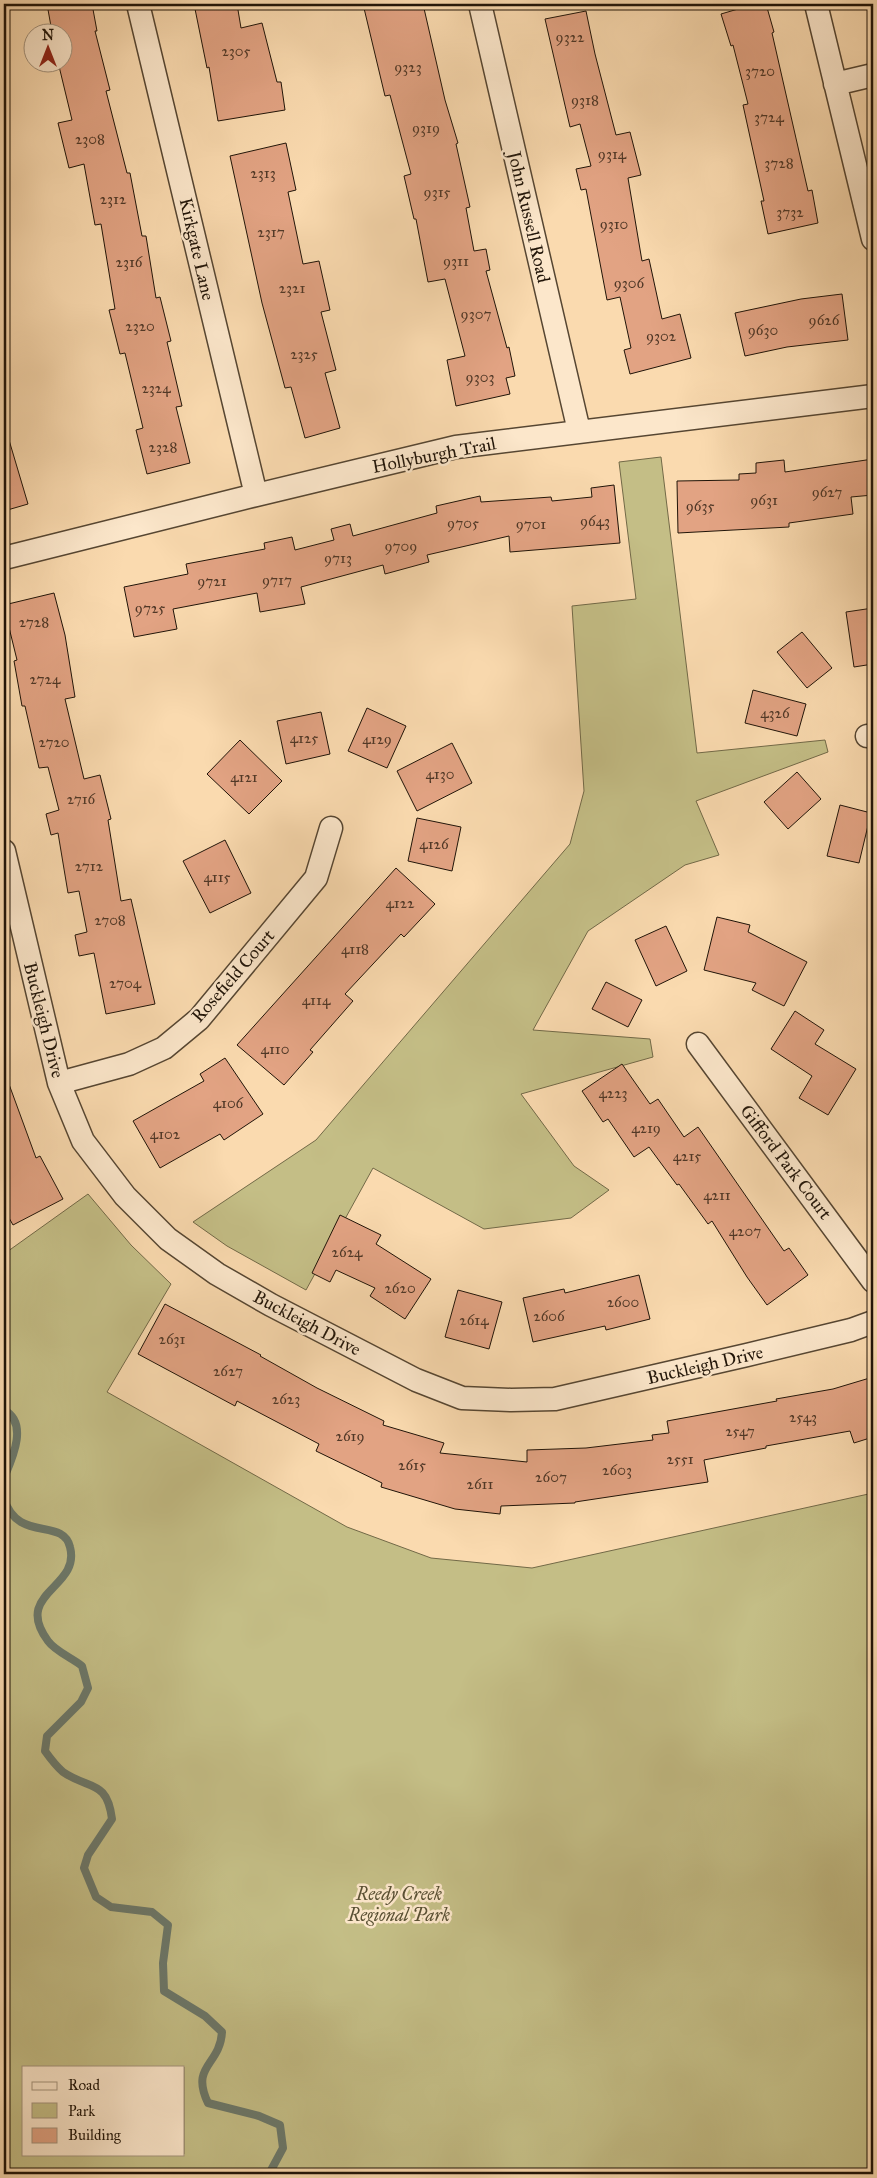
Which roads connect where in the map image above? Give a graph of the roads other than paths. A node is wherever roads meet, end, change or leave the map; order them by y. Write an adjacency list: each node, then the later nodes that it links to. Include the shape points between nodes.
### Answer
1 (138, 4): 9 (street, Kirkgate Lane)
2 (480, 4): 8 (street, John Russell Road)
3 (816, 4): 5 (street)
4 (873, 75): 5 (street)
5 (836, 84): 6 (street)
6 (873, 239)
7 (873, 396): 8 (street, Hollyburgh Trail)
8 (579, 431): 9 (street, Hollyburgh Trail, via 456,447)
9 (256, 495): 10 (street, Hollyburgh Trail)
10 (4, 558)
11 (331, 828): 14 (street, Rosefield Court, via 316,878 199,1019 164,1048 129,1064)
12 (4, 851): 14 (street, Buckleigh Drive)
13 (698, 1044): 15 (street, Gifford Park Court)
14 (59, 1083): 16 (street, Buckleigh Drive, via 83,1141 125,1196 168,1239 217,1274 271,1305 416,1380 462,1398 555,1399 804,1342)
15 (873, 1281)
16 (873, 1322)

